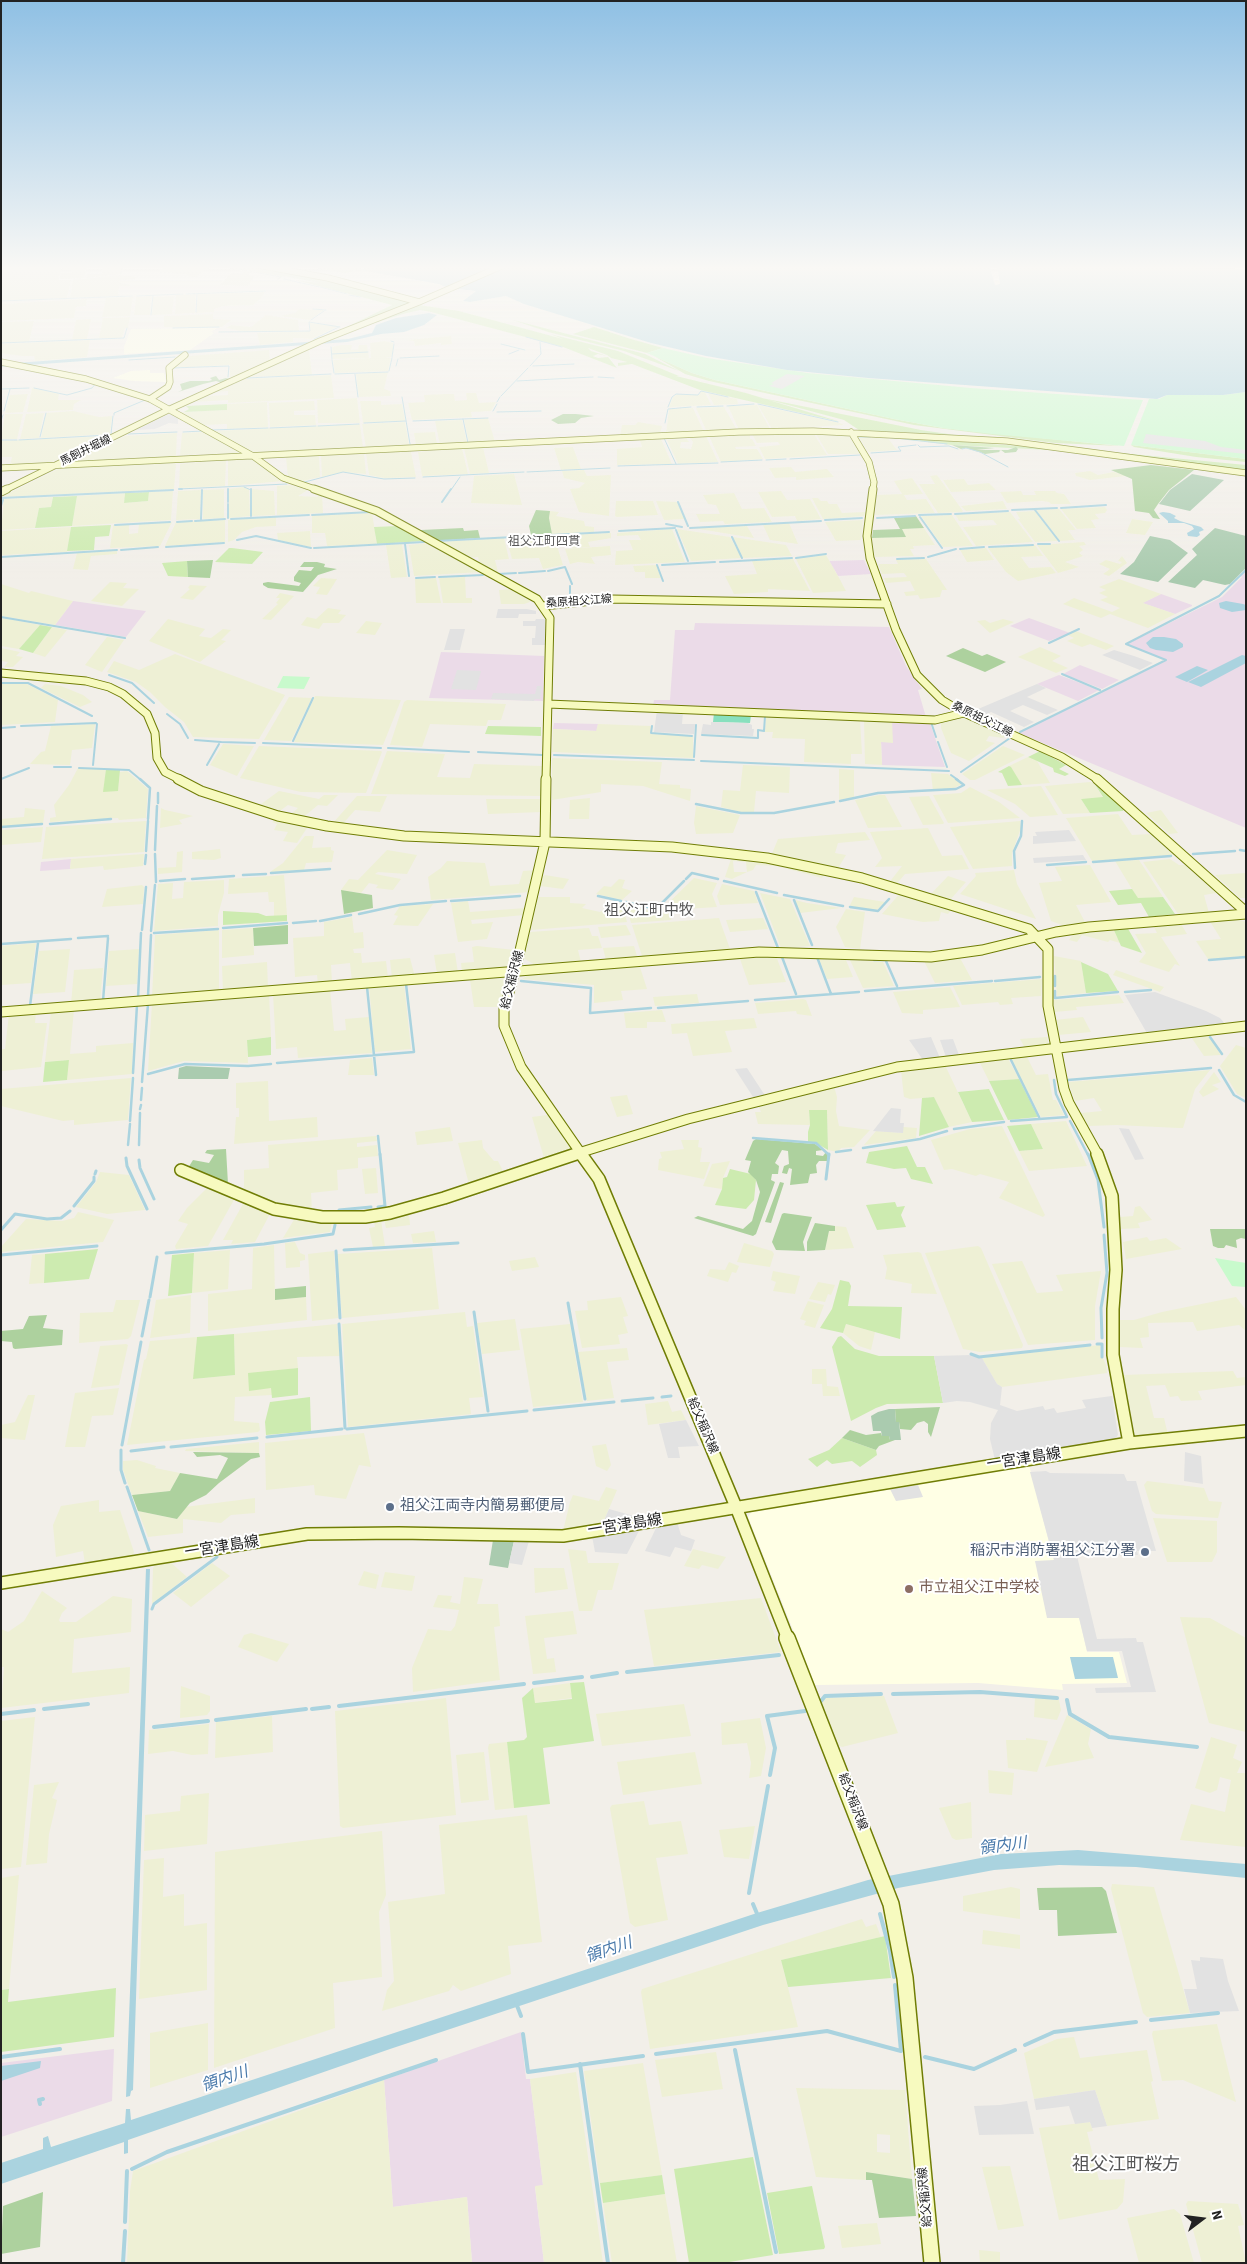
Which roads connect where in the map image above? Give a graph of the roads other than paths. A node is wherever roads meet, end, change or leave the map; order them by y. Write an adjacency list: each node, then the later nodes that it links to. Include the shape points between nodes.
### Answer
1 (44, 371): 4 (street, via 86,379)
2 (169, 371): 4 (street, via 168,387)
3 (255, 371): 5 (street)
4 (150, 399): 5 (street)
5 (170, 409): 7 (street, 桑原祖父江線); 8 (street, 馬飼井堀線)
6 (851, 432): 7 (street, via 744,432); 10 (street, via 1025,443); 12 (street, via 872,473 867,546)
7 (252, 456): 8 (street); 13 (street, 桑原祖父江線, via 283,478 377,511 537,599)
8 (57, 465): 9 (street); 11 (street, 馬飼井堀線)
9 (1, 468)
10 (1246, 473)
11 (1, 492)
12 (887, 604): 13 (street, 桑原祖父江線, via 610,599); 16 (street, 桑原祖父江線, via 917,675 935,694)
13 (543, 606): 15 (street, 給父稲沢線, via 550,618 551,630)
14 (1, 673): 17 (street, via 86,681 123,694 147,714 155,733 158,758 165,772 201,791 278,816 381,834)
15 (548, 704): 16 (street, via 935,720); 17 (street, 給父稲沢線)
16 (964, 713): 18 (street, 桑原祖父江線, via 1062,757 1100,781)
17 (545, 842): 19 (street, via 691,849 811,866 862,878 1029,929); 20 (street, 給父稲沢線)
18 (1246, 913): 19 (street, via 1107,925)
19 (1036, 937): 20 (street, via 982,950 931,957 759,952); 23 (street, via 1048,949 1048,1006)
20 (515, 972): 21 (street); 24 (street, 給父稲沢線, via 504,1009 507,1036 521,1067)
21 (1, 1012)
22 (1246, 1026): 23 (street)
23 (1056, 1048): 24 (street, via 897,1067 688,1119); 27 (street, via 1069,1103 1096,1151 1112,1196 1116,1270 1113,1355)
24 (581, 1152): 25 (street, via 390,1213 342,1218 274,1209); 28 (street, 給父稲沢線, via 599,1179)
25 (181, 1170)
26 (1246, 1431): 27 (street, 一宮津島線)
27 (1129, 1442): 28 (street, 一宮津島線)
28 (736, 1507): 29 (street, 一宮津島線, via 546,1537 307,1534); 30 (street, 給父稲沢線, via 891,1904 905,1978)
29 (1, 1583)
30 (932, 2263)

